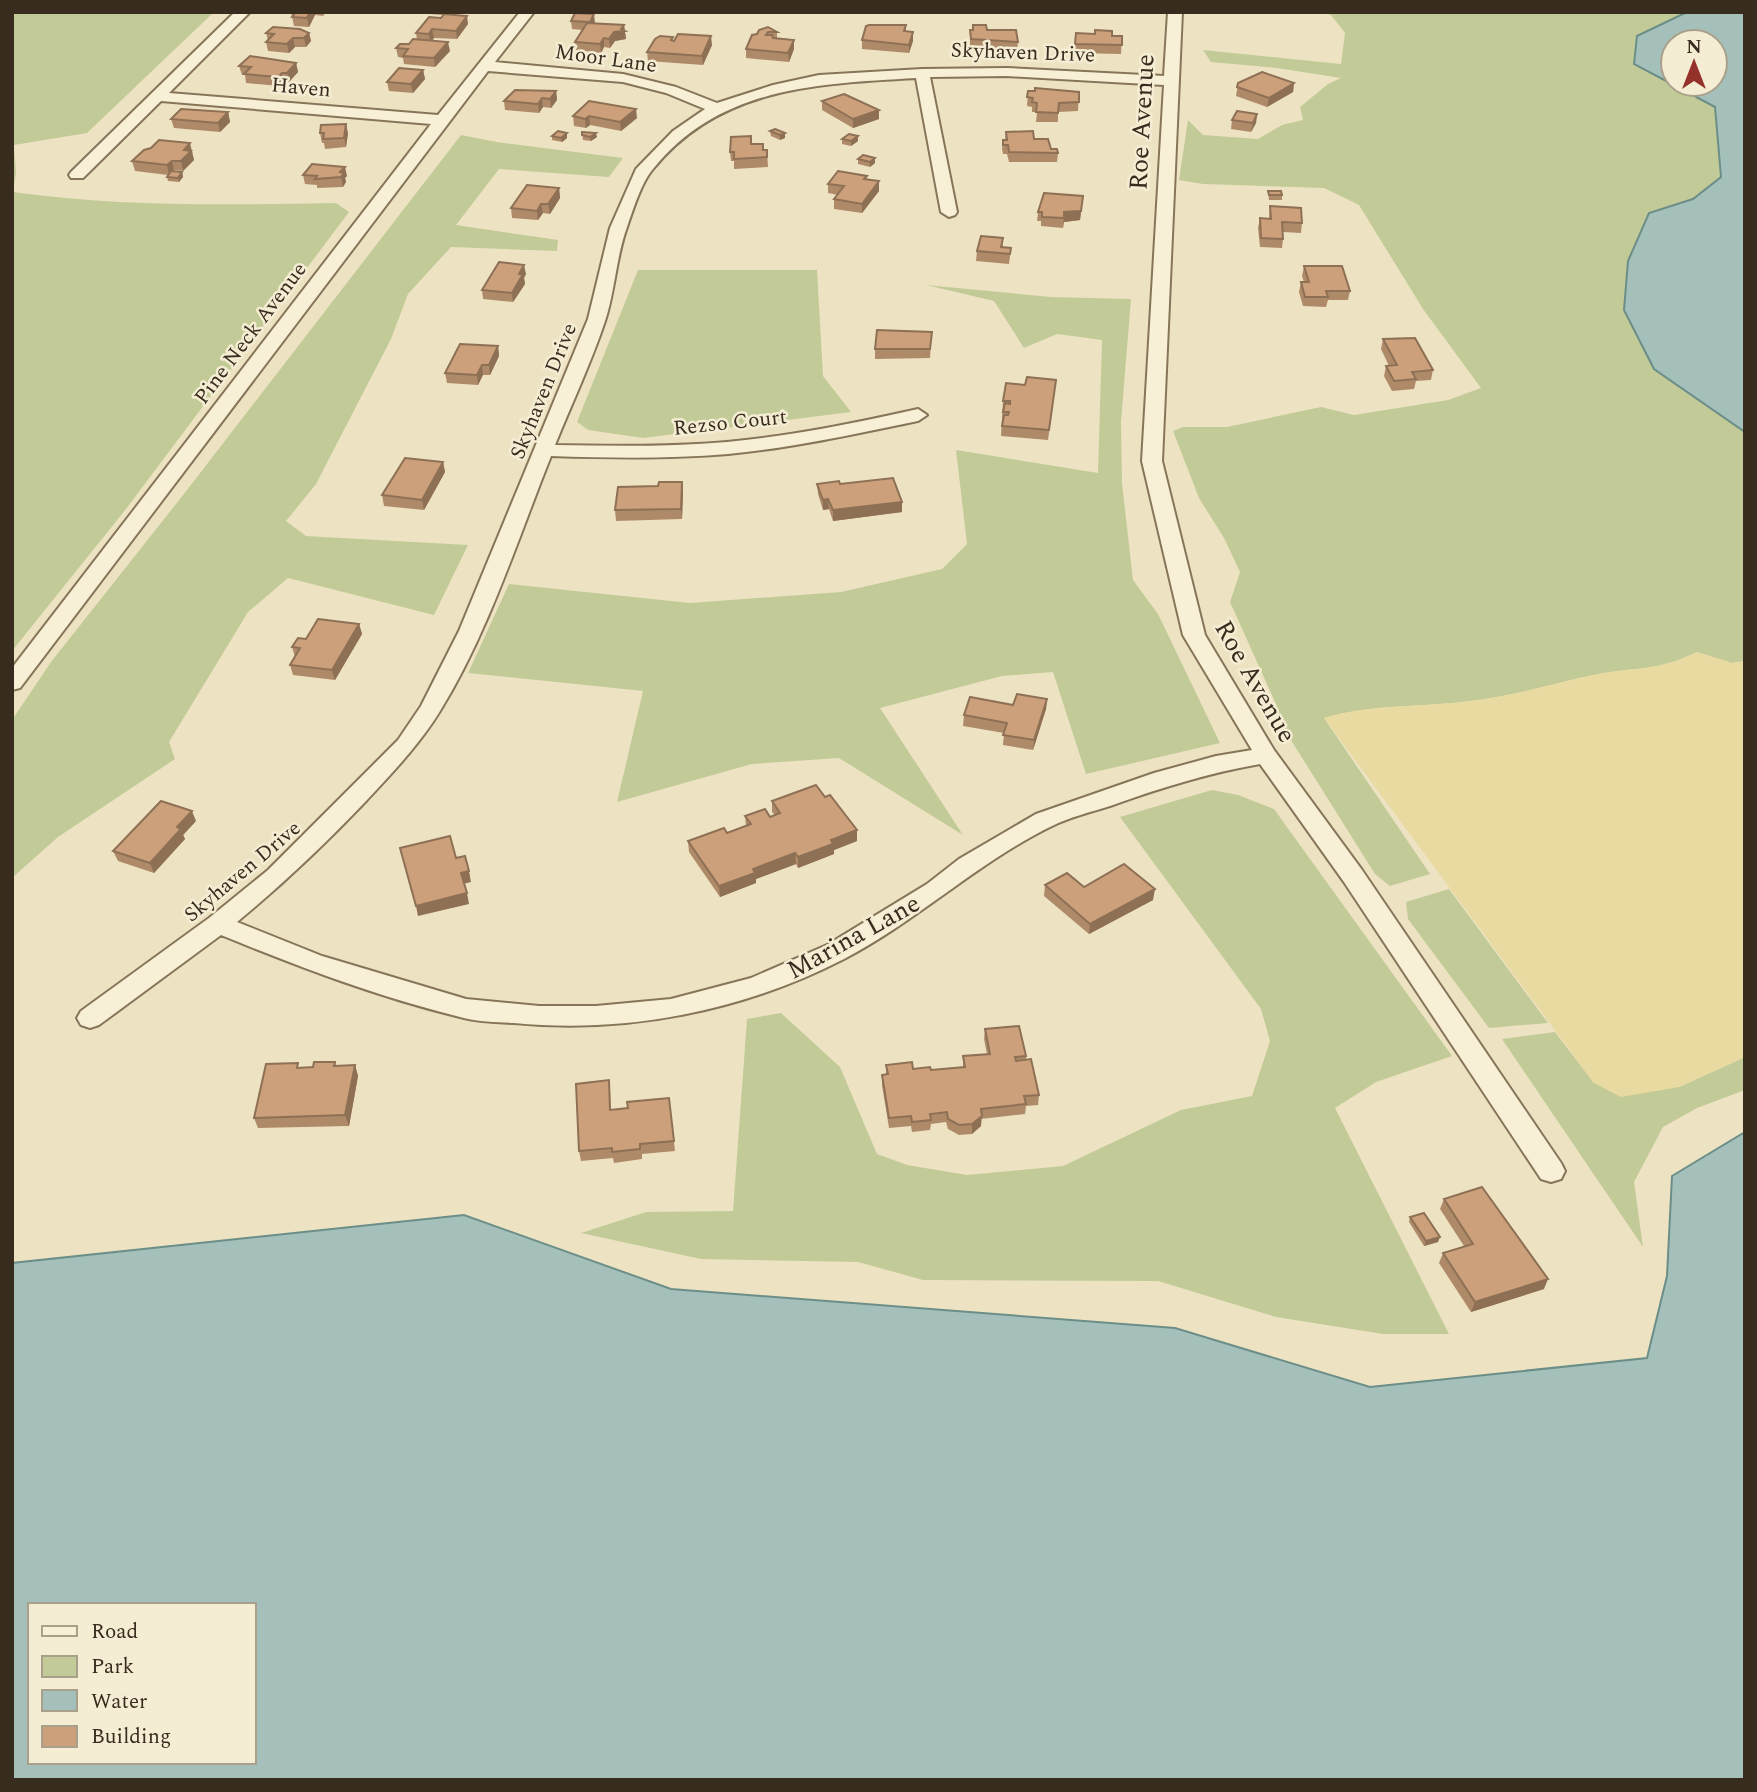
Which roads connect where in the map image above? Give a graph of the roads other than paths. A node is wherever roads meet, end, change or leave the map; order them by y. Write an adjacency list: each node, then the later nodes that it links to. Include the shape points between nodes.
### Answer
1 (243, 12): 7 (street)
2 (527, 12): 4 (street, Pine Neck Avenue)
3 (1175, 12): 6 (street, Roe Avenue)
4 (486, 66): 8 (street, Moor Lane, via 623,78); 9 (street, Pine Neck Avenue)
5 (922, 73): 6 (street, Skyhaven Drive, via 1007,72); 8 (street, Skyhaven Drive, via 819,79); 11 (street)
6 (1170, 81): 15 (street, Roe Avenue, via 1152,461 1194,635)
7 (157, 96): 9 (street, Haven); 10 (street)
8 (716, 108): 13 (street, Skyhaven Drive, via 678,134 644,169 618,228 597,319)
9 (442, 120): 14 (street, Pine Neck Avenue)
10 (77, 175)
11 (949, 212)
12 (918, 415): 13 (street, Rezso Court, via 751,445 625,453)
13 (544, 450): 16 (street, Skyhaven Drive, via 470,631 425,717 405,745 318,837)
14 (12, 683)
15 (1266, 755): 16 (street, Marina Lane, via 1162,779 1044,820 968,864 936,890 836,952 757,986 671,1009 539,1016 466,1009 314,963); 18 (street, Roe Avenue)
16 (218, 924): 17 (street, Skyhaven Drive)
17 (90, 1018)
18 (1551, 1171)

